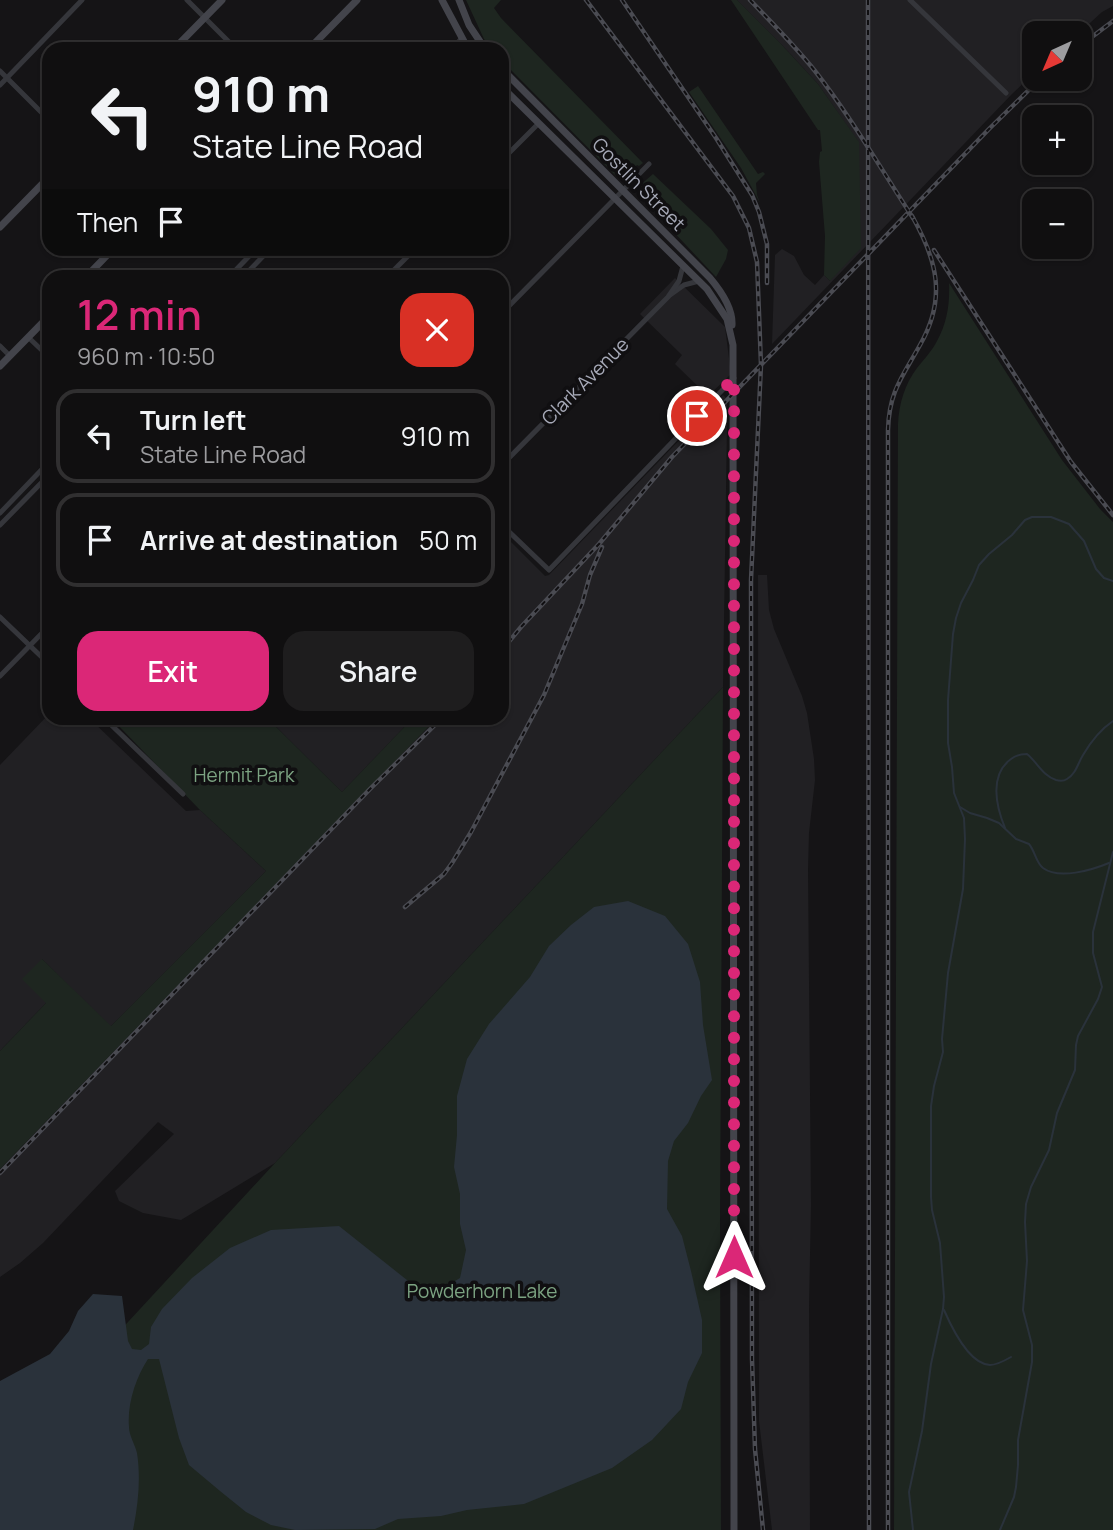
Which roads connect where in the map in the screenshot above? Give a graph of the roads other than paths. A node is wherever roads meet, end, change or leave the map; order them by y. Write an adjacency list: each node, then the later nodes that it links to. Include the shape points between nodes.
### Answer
1 (82, 0): 18 (street)
2 (187, 0): 8 (street)
3 (222, 0): 8 (main road)
4 (357, 0): 12 (main road)
5 (442, 0): 9 (main road)
6 (459, 0): 15 (main road)
7 (910, 0): 20 (street)
8 (205, 18): 10 (main road); 11 (street)
9 (462, 38): 13 (street); 14 (main road)
10 (181, 42)
11 (229, 42)
12 (316, 42)
13 (458, 42)
14 (464, 42)
15 (480, 42)
16 (0, 71): 18 (street)
17 (509, 76): 27 (main road, Gostlin Street)
18 (7, 78): 19 (street); 22 (street)
19 (0, 85)
20 (1006, 93)
21 (509, 94): 23 (main road, Gostlin Street)
22 (42, 113)
23 (538, 123): 24 (street); 28 (main road, Gostlin Street)
24 (509, 153)
25 (649, 164): 27 (street)
26 (42, 184): 29 (main road)
27 (624, 189): 28 (street); 43 (main road, Gostlin Street, via 716,284 729,306)
28 (615, 199): 34 (main road, Gostlin Street); 41 (street)
29 (0, 227)
30 (106, 256): 36 (main road)
31 (250, 256): 35 (street)
32 (264, 256): 37 (street)
33 (408, 256): 38 (street)
34 (683, 266): 39 (main road, Gostlin Street); 40 (street, Clark Avenue, via 680,281)
35 (238, 269)
36 (93, 270)
37 (251, 270)
38 (394, 270)
39 (699, 281): 40 (street, Clark Avenue); 43 (main road, Gostlin Street, via 722,309)
40 (668, 297): 50 (street, Clark Avenue)
41 (509, 306)
42 (42, 323): 44 (main road)
43 (732, 333): 49 (main road, Gostlin Street)
44 (28, 337): 46 (street); 47 (main road)
45 (0, 346): 47 (street)
46 (42, 350)
47 (9, 356): 48 (main road)
48 (0, 366)
49 (734, 378): 55 (street, via 549,570); 63 (main road, Gostlin Street)
50 (509, 458)
51 (42, 469): 53 (street)
52 (42, 482): 54 (street)
53 (0, 513)
54 (0, 525)
55 (509, 532)
56 (0, 617): 58 (street)
57 (42, 633): 58 (street)
58 (30, 646): 59 (street); 60 (street)
59 (42, 657)
60 (0, 676)
61 (113, 725): 62 (street)
62 (183, 794)
63 (734, 1530)

